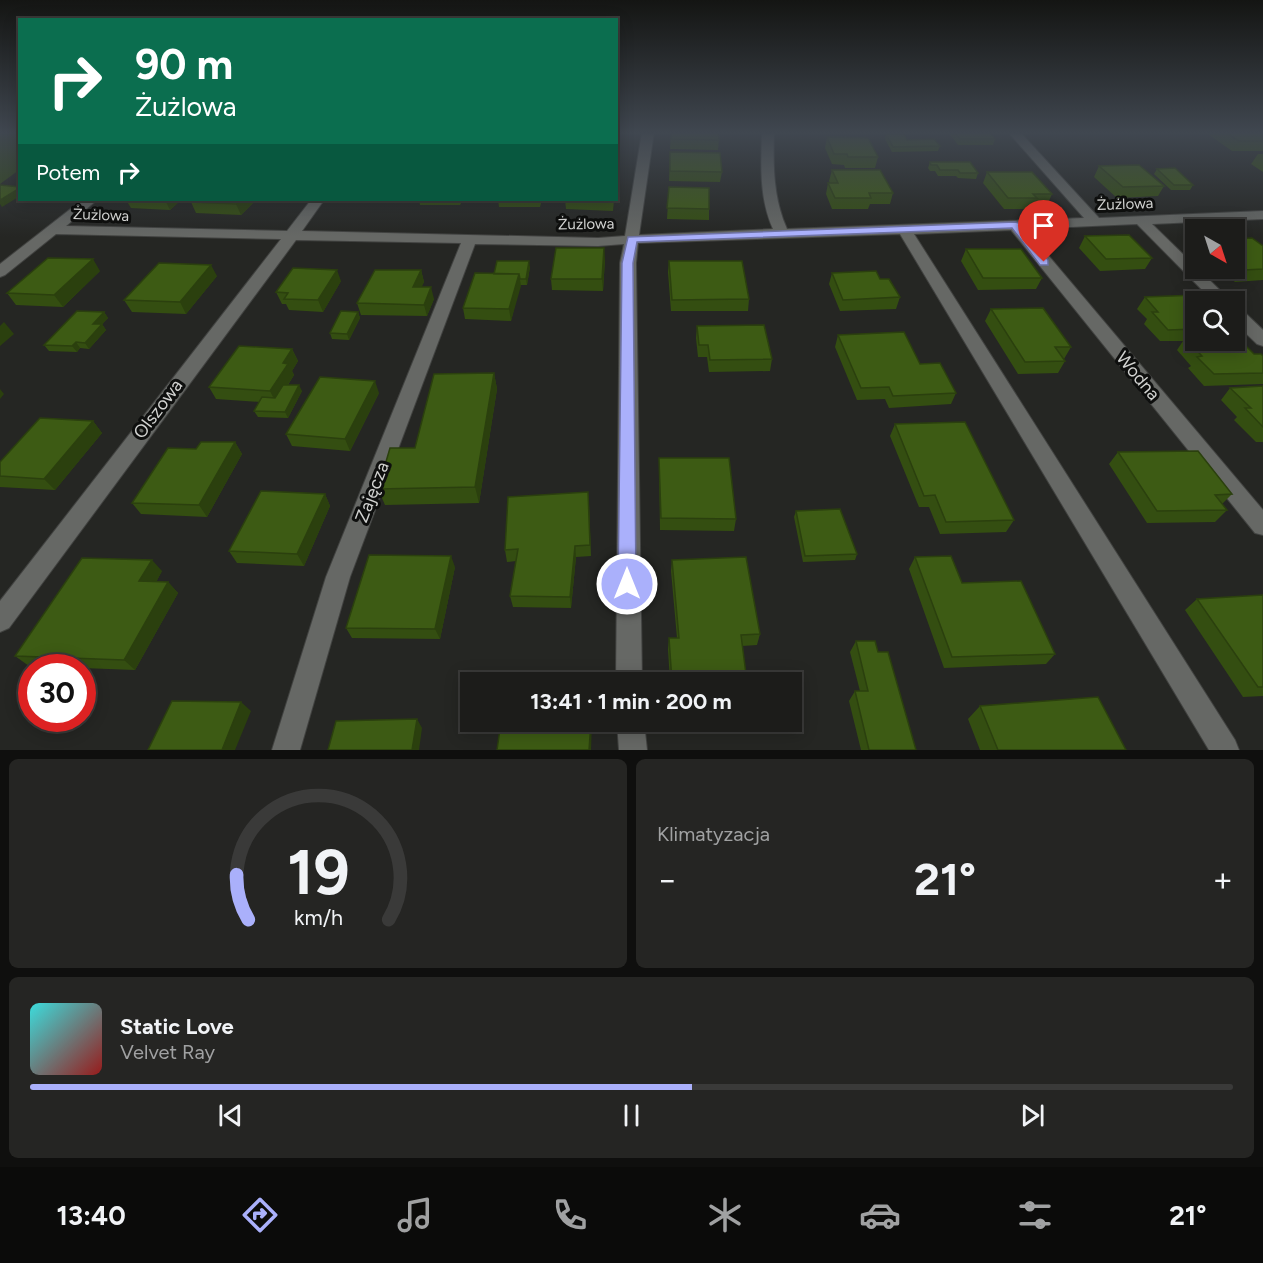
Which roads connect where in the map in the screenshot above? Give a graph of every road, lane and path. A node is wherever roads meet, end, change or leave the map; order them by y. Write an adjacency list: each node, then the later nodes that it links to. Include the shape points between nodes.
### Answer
1 (643, 167): 15 (street)
2 (768, 167): 12 (street, via 772,215)
3 (1046, 167): 8 (street)
4 (89, 201): 10 (street)
5 (317, 201): 13 (street, Olszowa)
6 (1263, 214): 7 (street, Żużlowa)
7 (1140, 220): 8 (street, Żużlowa); 17 (street)
8 (1095, 222): 9 (street, Żużlowa)
9 (1015, 225): 11 (street, Żużlowa); 20 (street, Wodna)
10 (53, 230): 13 (street, Żużlowa); 16 (street)
11 (904, 230): 12 (street, Żużlowa); 26 (street)
12 (782, 233): 15 (street, Żużlowa)
13 (290, 235): 14 (street, Żużlowa); 21 (street, Olszowa)
14 (470, 239): 15 (street, Żużlowa); 24 (street, Zajęcza, via 338,577)
15 (632, 239): 22 (street, via 628,263)
16 (0, 272)
17 (1213, 291)
18 (1245, 323): 19 (street)
19 (1263, 340)
20 (1263, 526)
21 (0, 620)
22 (629, 672)
23 (632, 732): 25 (street)
24 (286, 750)
25 (633, 750)
26 (1225, 750)

